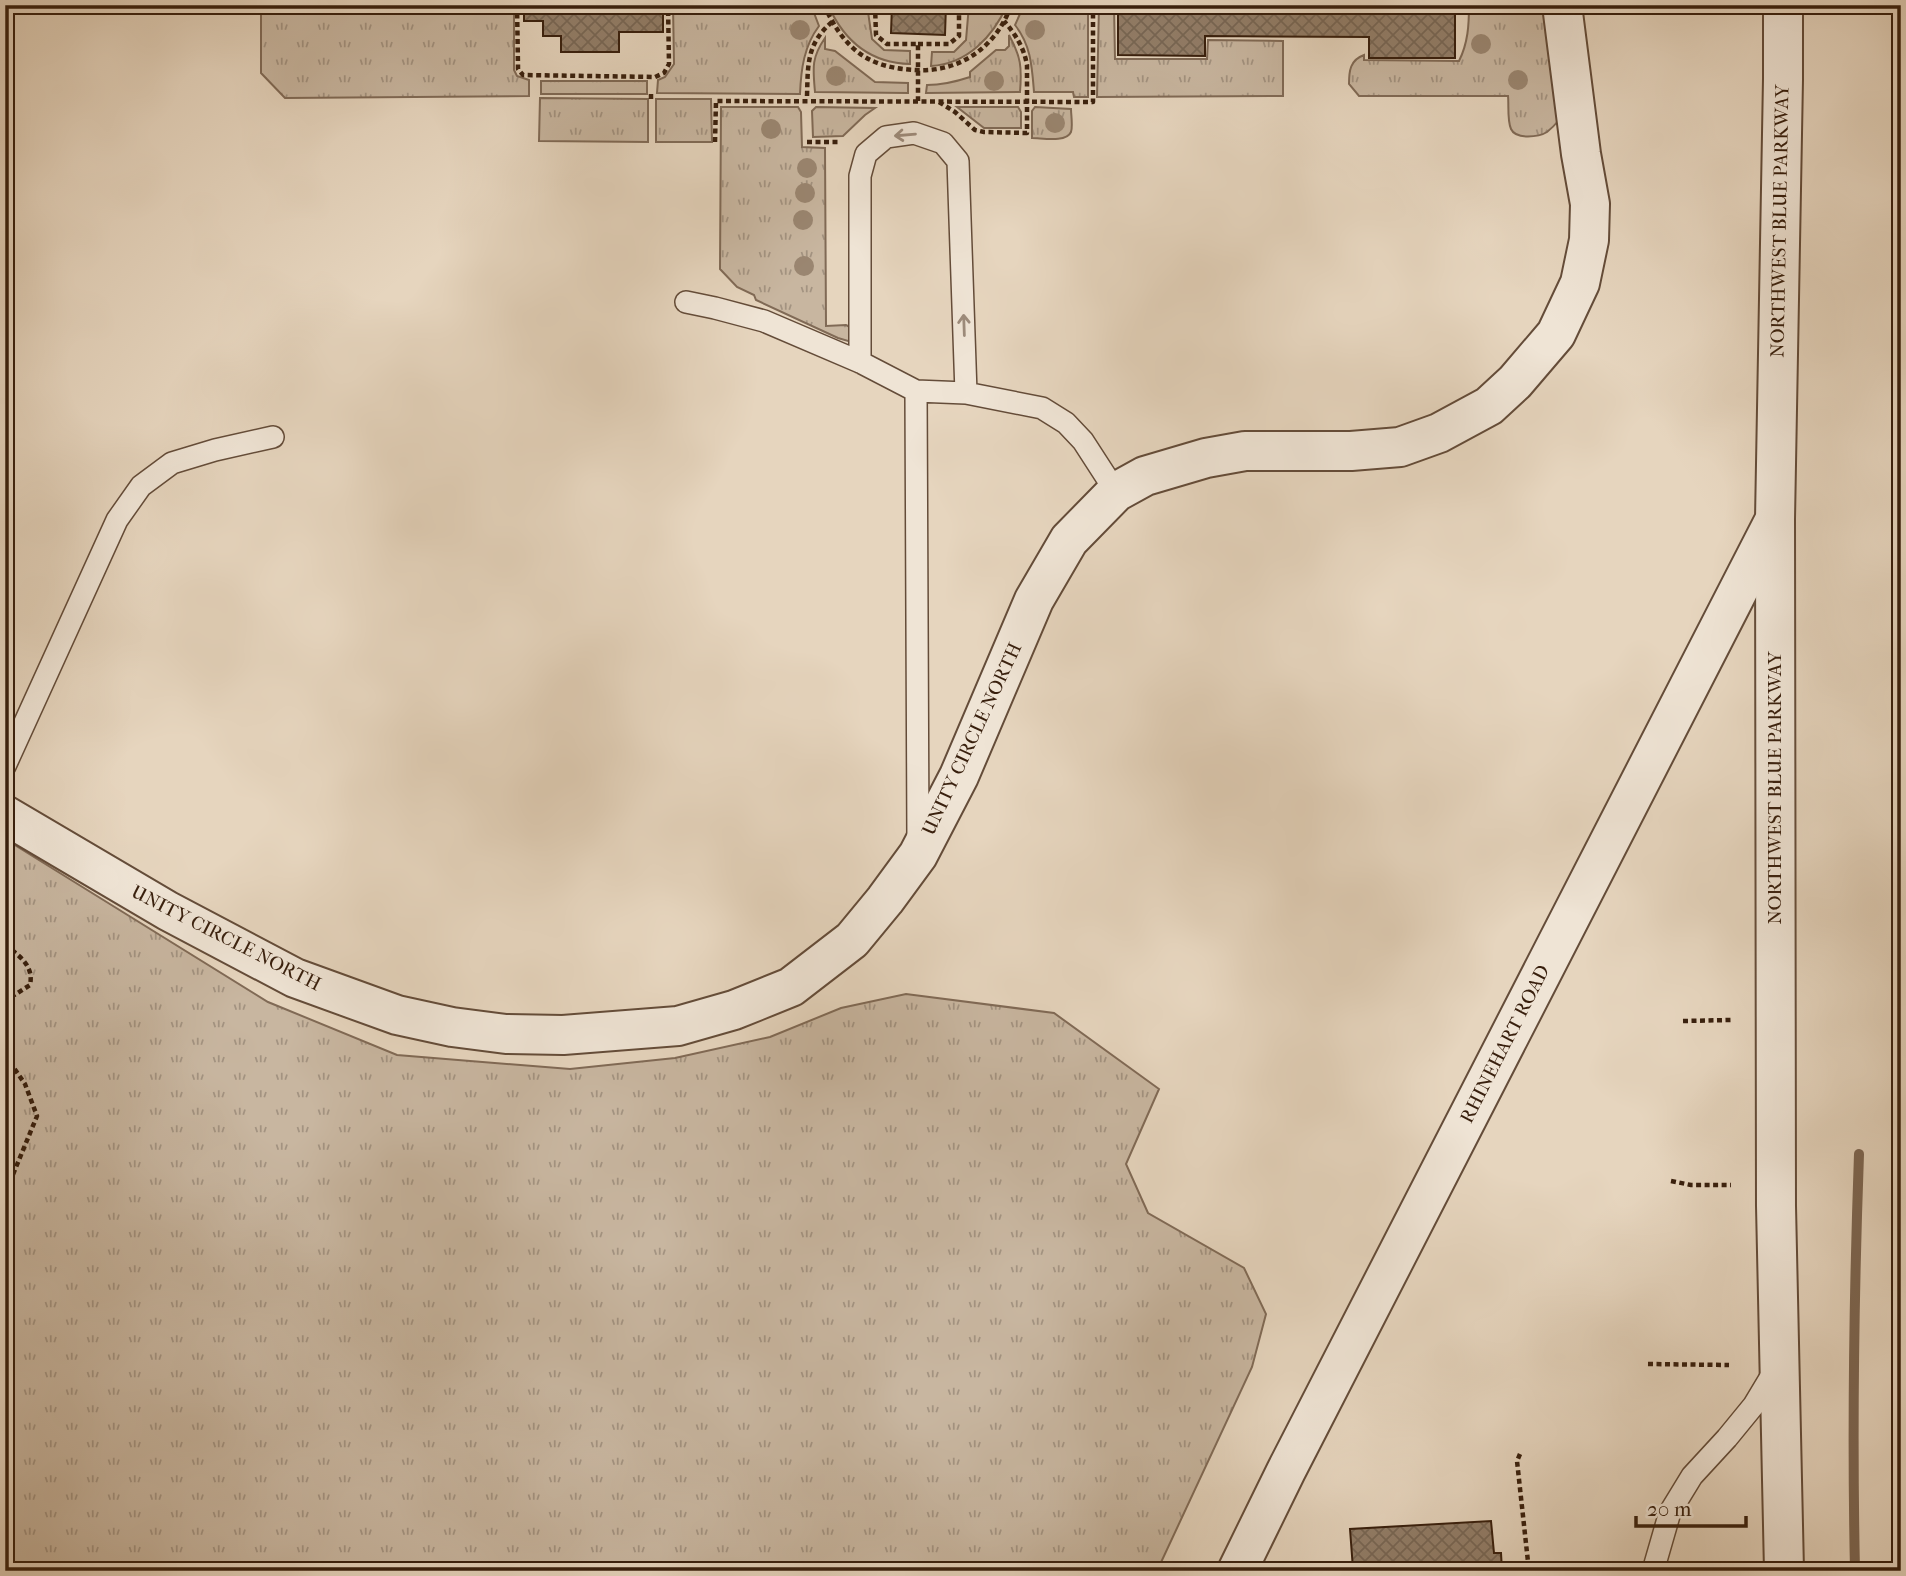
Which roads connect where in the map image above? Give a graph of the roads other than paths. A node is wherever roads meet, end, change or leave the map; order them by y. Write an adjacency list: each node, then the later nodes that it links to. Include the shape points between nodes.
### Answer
1 (1562, 5): 8 (street, UNITY CIRCLE NORTH, via 1590,204 1589,240 1580,283 1556,334 1515,382 1489,406 1440,433 1399,447 1245,451 1181,464)
2 (1783, 5): 9 (street, NORTHWEST BLUE PARKWAY)
3 (686, 302): 4 (lane, via 764,321)
4 (860, 362): 5 (lane); 6 (lane, one-way to 4, via 958,161 943,143 914,133 886,137 866,154 860,177)
5 (916, 391): 6 (lane); 12 (lane)
6 (966, 393): 8 (lane, via 1042,408 1066,423 1083,440)
7 (273, 437): 10 (lane, via 173,463 141,486 117,520)
8 (1116, 492): 12 (street, UNITY CIRCLE NORTH, via 1069,540 1034,600 959,776)
9 (1775, 519): 13 (street, NORTHWEST BLUE PARKWAY); 14 (street, RHINEHART ROAD)
10 (5, 766)
11 (5, 816): 12 (street, UNITY CIRCLE NORTH, via 295,978 397,1015 506,1034 563,1035 678,1026 791,987 852,940)
12 (918, 855)
13 (1780, 1363): 15 (lane, via 1754,1405 1692,1476 1670,1512); 16 (street, NORTHWEST BLUE PARKWAY)
14 (1237, 1571)
15 (1653, 1571)
16 (1784, 1571)

